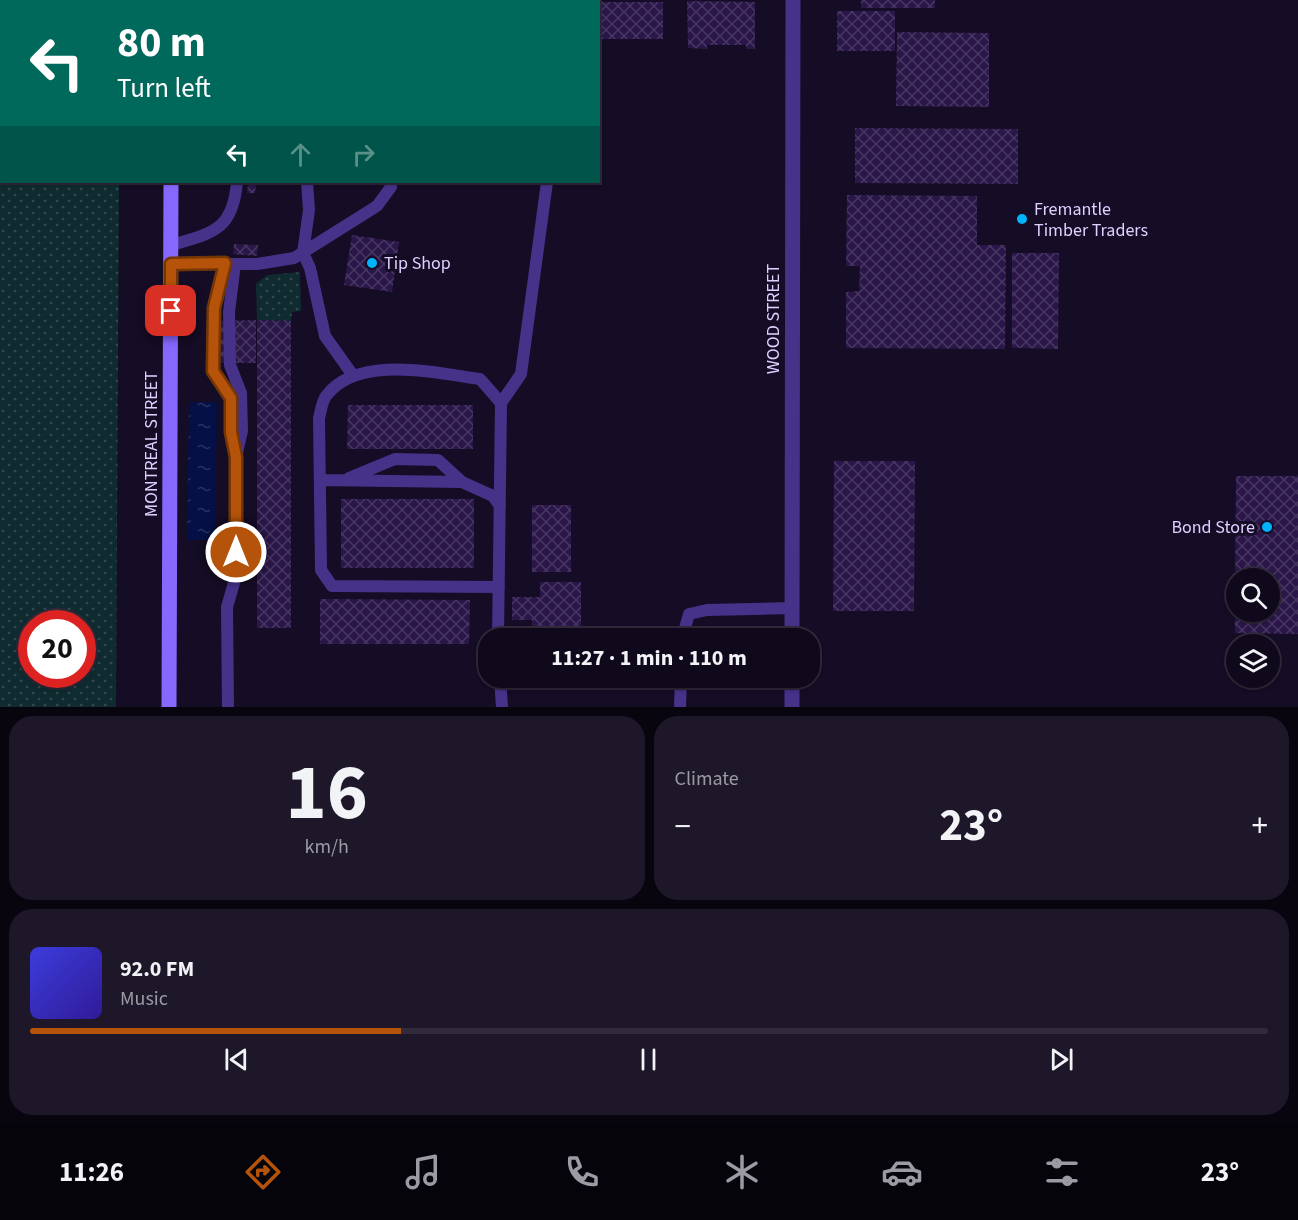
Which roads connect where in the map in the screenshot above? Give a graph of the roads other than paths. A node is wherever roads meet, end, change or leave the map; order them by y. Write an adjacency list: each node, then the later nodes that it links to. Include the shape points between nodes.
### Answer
1 (793, 0): 19 (street, WOOD STREET)
2 (171, 183): 7 (street, MONTREAL STREET)
3 (237, 183): 7 (lane, via 235,201 226,222 214,232)
4 (307, 183): 8 (lane, via 309,210)
5 (390, 183): 8 (lane, via 377,206)
6 (547, 183): 12 (lane, via 521,374)
7 (172, 245): 9 (street, MONTREAL STREET)
8 (303, 254): 10 (lane); 11 (lane, via 310,268 325,336)
9 (171, 264): 10 (lane); 26 (street, MONTREAL STREET)
10 (230, 264): 13 (lane, via 230,365 241,393 242,431); 13 (lane, via 214,308 213,371 231,398)
11 (352, 374): 12 (lane, via 410,369 480,379); 14 (lane, via 325,396 319,418)
12 (501, 403): 17 (lane)
13 (236, 457): 27 (lane, via 236,576 227,607)
14 (320, 480): 15 (lane); 18 (lane, via 321,570 332,586)
15 (342, 480): 16 (lane); 16 (lane, via 395,459 438,460)
16 (462, 482): 17 (lane, via 493,496)
17 (500, 506): 18 (lane)
18 (499, 587): 20 (lane)
19 (792, 608): 21 (lane, via 707,610 689,615); 22 (street, WOOD STREET)
20 (498, 628)
21 (685, 628)
22 (792, 628)
23 (501, 688): 28 (lane)
24 (681, 688): 29 (lane)
25 (792, 688): 30 (street)
26 (169, 707)
27 (228, 707)
28 (502, 707)
29 (680, 707)
30 (792, 707)

